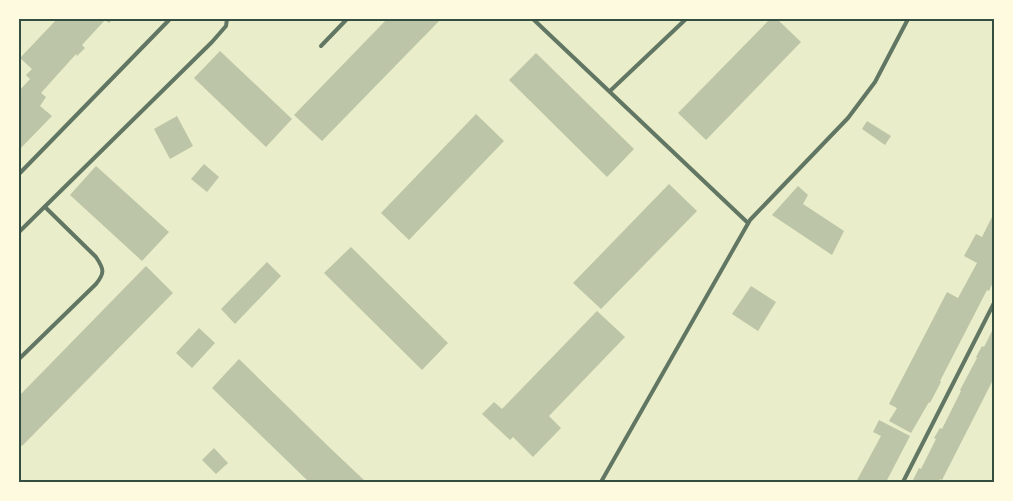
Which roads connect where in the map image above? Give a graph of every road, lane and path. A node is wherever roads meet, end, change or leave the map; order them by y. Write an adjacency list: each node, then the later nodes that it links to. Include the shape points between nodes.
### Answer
1 (170, 19): 9 (lane)
2 (227, 19): 10 (lane, via 226,26 212,42)
3 (347, 19): 7 (lane)
4 (533, 19): 8 (lane)
5 (686, 19): 8 (lane)
6 (908, 19): 11 (lane, via 875,82 848,118)
7 (321, 46)
8 (610, 91): 11 (lane)
9 (19, 174)
10 (45, 207): 12 (lane); 14 (lane, via 96,257 101,264 102,277)
11 (748, 223): 15 (lane)
12 (19, 232)
13 (994, 303): 16 (lane)
14 (19, 359)
15 (601, 482)
16 (903, 482)

